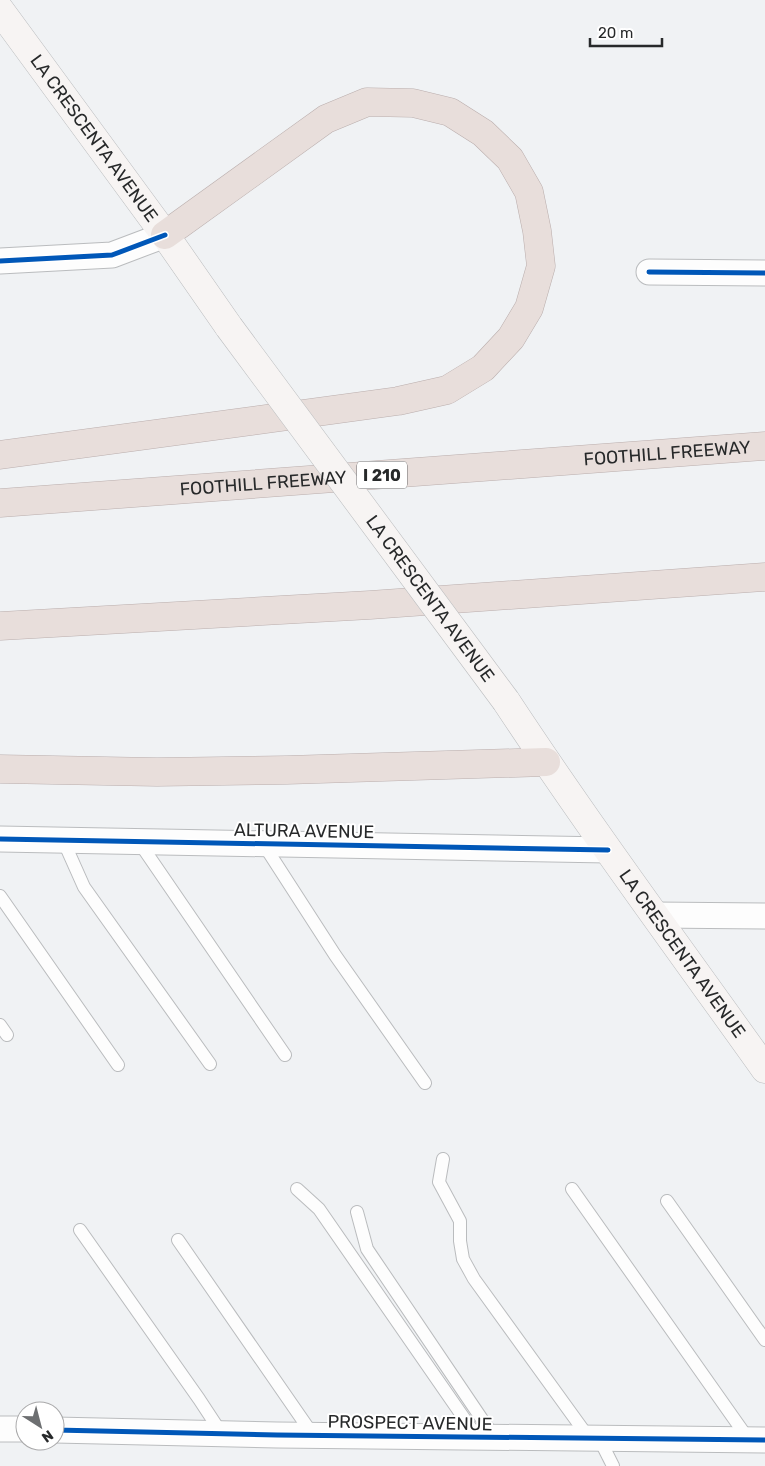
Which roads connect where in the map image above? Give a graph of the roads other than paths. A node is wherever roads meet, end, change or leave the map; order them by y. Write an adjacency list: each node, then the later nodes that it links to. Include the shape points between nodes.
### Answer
1 (0, 10): 2 (main road, LA CRESCENTA AVENUE)
2 (165, 235): 3 (street, via 112,255); 7 (highway, via 326,119 368,102 413,103 450,112 483,132 510,159 529,192 541,266 529,308 511,338 483,368 447,390 398,401); 11 (main road, LA CRESCENTA AVENUE, bridge, via 229,327 506,701)
3 (0, 261)
4 (650, 272): 5 (street)
5 (765, 273)
6 (765, 446): 8 (highway, FOOTHILL FREEWAY / I 210)
7 (0, 455)
8 (0, 503)
9 (765, 576): 10 (highway, via 370,605)
10 (0, 626)
11 (546, 762): 12 (highway, via 157,772); 17 (main road, LA CRESCENTA AVENUE)
12 (0, 769)
13 (0, 839): 14 (street, ALTURA AVENUE)
14 (63, 840): 15 (street, ALTURA AVENUE); 23 (lane, via 84,887)
15 (139, 842): 16 (street, ALTURA AVENUE); 21 (lane)
16 (264, 845): 17 (street, ALTURA AVENUE); 25 (lane, via 335,955)
17 (608, 850): 19 (main road, LA CRESCENTA AVENUE)
18 (0, 896): 22 (lane)
19 (655, 915): 20 (street); 24 (main road, LA CRESCENTA AVENUE)
20 (765, 916)
21 (285, 1055)
22 (118, 1064)
23 (210, 1064)
24 (765, 1069)
25 (425, 1083)
26 (443, 1159): 40 (lane, via 439,1182 460,1221 463,1259 474,1279)
27 (297, 1189): 39 (lane, via 319,1209)
28 (572, 1190): 41 (lane)
29 (667, 1201): 33 (lane)
30 (357, 1212): 39 (lane, via 367,1249)
31 (80, 1230): 37 (lane)
32 (178, 1240): 38 (lane)
33 (765, 1340)
34 (0, 1429): 35 (street)
35 (15, 1430)
36 (65, 1430): 37 (street, PROSPECT AVENUE)
37 (222, 1434): 38 (street, PROSPECT AVENUE)
38 (314, 1436): 39 (street, PROSPECT AVENUE)
39 (485, 1437): 40 (street, PROSPECT AVENUE)
40 (594, 1438): 41 (street, PROSPECT AVENUE); 42 (lane)
41 (757, 1440)
42 (613, 1466)

